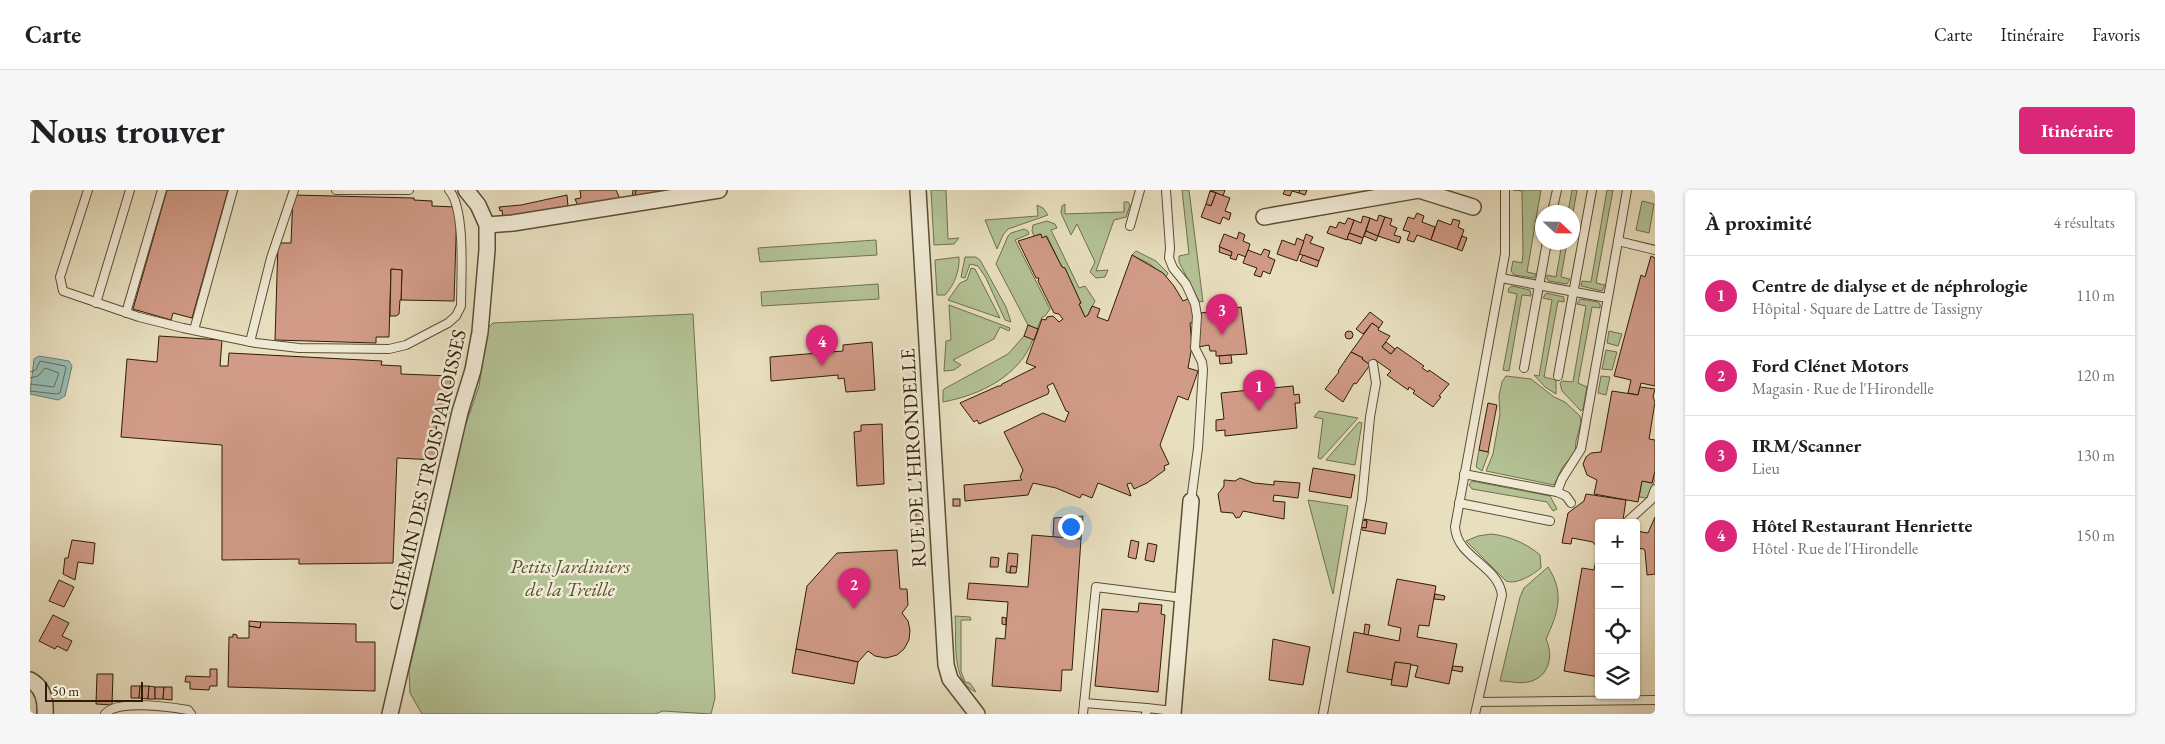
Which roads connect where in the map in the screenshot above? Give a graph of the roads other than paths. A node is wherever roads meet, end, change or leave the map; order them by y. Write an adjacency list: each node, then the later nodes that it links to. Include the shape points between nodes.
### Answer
1 (88, 190): 31 (lane, via 60,285 63,291)
2 (130, 190): 31 (lane)
3 (162, 190): 32 (lane)
4 (233, 190): 33 (lane)
5 (294, 190): 34 (lane, via 271,258)
6 (336, 190): 7 (lane)
7 (409, 190)
8 (448, 190): 34 (lane, via 454,196 460,213 461,306 448,323 406,346 390,349 299,348)
9 (466, 190): 22 (street, CHEMIN DES TROIS PAROISSES)
10 (719, 190): 22 (street)
11 (918, 190): 59 (street, RUE DE L'HIRONDELLE, via 946,665 950,680)
12 (1166, 190): 41 (lane, via 1168,258 1195,304 1195,348 1202,362 1202,405)
13 (1505, 190): 27 (lane, via 1505,254)
14 (1557, 190): 19 (lane)
15 (1592, 190): 29 (lane)
16 (1627, 190): 24 (lane)
17 (1140, 192): 23 (lane)
18 (1361, 195): 20 (street, via 1419,190); 21 (street)
19 (1554, 205)
20 (1473, 207)
21 (1264, 217)
22 (487, 225): 47 (street, CHEMIN DES TROIS PAROISSES, via 480,326 473,370 460,412)
23 (1130, 226)
24 (1618, 242): 26 (lane); 30 (lane)
25 (1546, 250): 28 (lane)
26 (1655, 250)
27 (1501, 278): 28 (lane); 38 (lane)
28 (1539, 285): 29 (lane); 36 (lane)
29 (1574, 292): 30 (lane); 37 (lane)
30 (1607, 298): 40 (lane, via 1581,449)
31 (96, 302): 32 (lane)
32 (126, 313): 33 (lane)
33 (194, 330): 34 (lane)
34 (250, 342)
35 (1373, 364): 61 (lane, via 1375,389 1362,499)
36 (1524, 368)
37 (1558, 376)
38 (1464, 474): 40 (lane); 42 (lane)
39 (1655, 489): 44 (lane, via 1651,500)
40 (1557, 492): 43 (lane)
41 (1191, 501): 46 (street)
42 (1459, 503): 45 (lane); 50 (lane, via 1455,527 1457,539 1498,582 1502,595)
43 (1571, 503)
44 (1630, 519)
45 (1550, 521)
46 (1183, 598): 51 (lane, via 1096,587); 53 (street)
47 (400, 673): 57 (street, CHEMIN DES TROIS PAROISSES); 58 (street, CHEMIN DES TROIS PAROISSES)
48 (30, 680): 54 (street, via 42,693)
49 (1655, 700): 50 (lane)
50 (1478, 702): 62 (lane)
51 (1084, 703): 52 (lane); 60 (lane)
52 (1146, 711): 53 (lane)
53 (1173, 712)
54 (45, 714)
55 (105, 714): 56 (lane, via 108,710 124,706 164,706 188,710)
56 (191, 714)
57 (390, 714)
58 (401, 714)
59 (977, 714)
60 (1083, 714)
61 (1323, 714)
62 (1475, 714)

